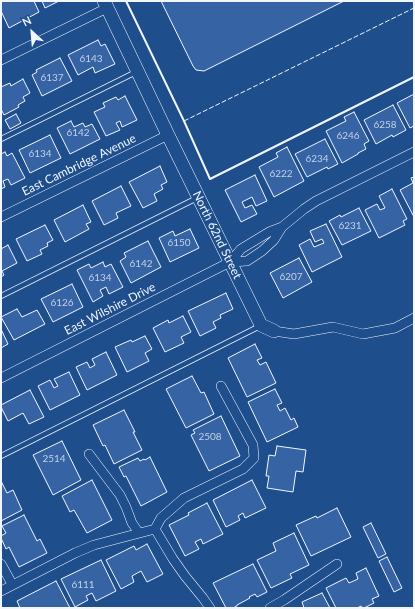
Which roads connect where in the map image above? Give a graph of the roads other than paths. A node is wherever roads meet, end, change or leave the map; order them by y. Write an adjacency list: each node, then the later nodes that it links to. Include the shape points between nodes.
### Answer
1 (106, 4): 2 (street); 3 (street, North 62nd Street)
2 (1, 60)
3 (137, 71): 4 (street, North 62nd Street); 5 (lane)
4 (168, 135): 7 (street, North 62nd Street); 8 (street, East Cambridge Avenue)
5 (1, 139)
6 (414, 152): 9 (street, East Wilshire Drive, via 316,201)
7 (198, 197): 10 (street, North 62nd Street); 11 (lane)
8 (1, 217)
9 (282, 227): 10 (street, East Wilshire Drive, via 268,232 241,249); 10 (street, East Wilshire Drive, via 274,240 248,261)
10 (230, 262): 13 (street, North 62nd Street); 15 (street, East Wilshire Drive)
11 (1, 296)
12 (414, 318): 14 (street, via 395,328 362,334 333,327 294,334)
13 (261, 325): 14 (street); 18 (lane)
14 (274, 331)
15 (1, 378)
16 (221, 386): 19 (street, via 253,445 254,458 243,469 184,498 161,518)
17 (89, 454): 20 (street, via 120,495)
18 (1, 456)
19 (154, 529): 20 (street); 25 (street, via 173,560)
20 (139, 533): 23 (street, via 94,545)
21 (1, 564): 23 (street)
22 (337, 564): 26 (street)
23 (12, 584): 24 (street)
24 (1, 591)
25 (210, 608)
26 (270, 608)

